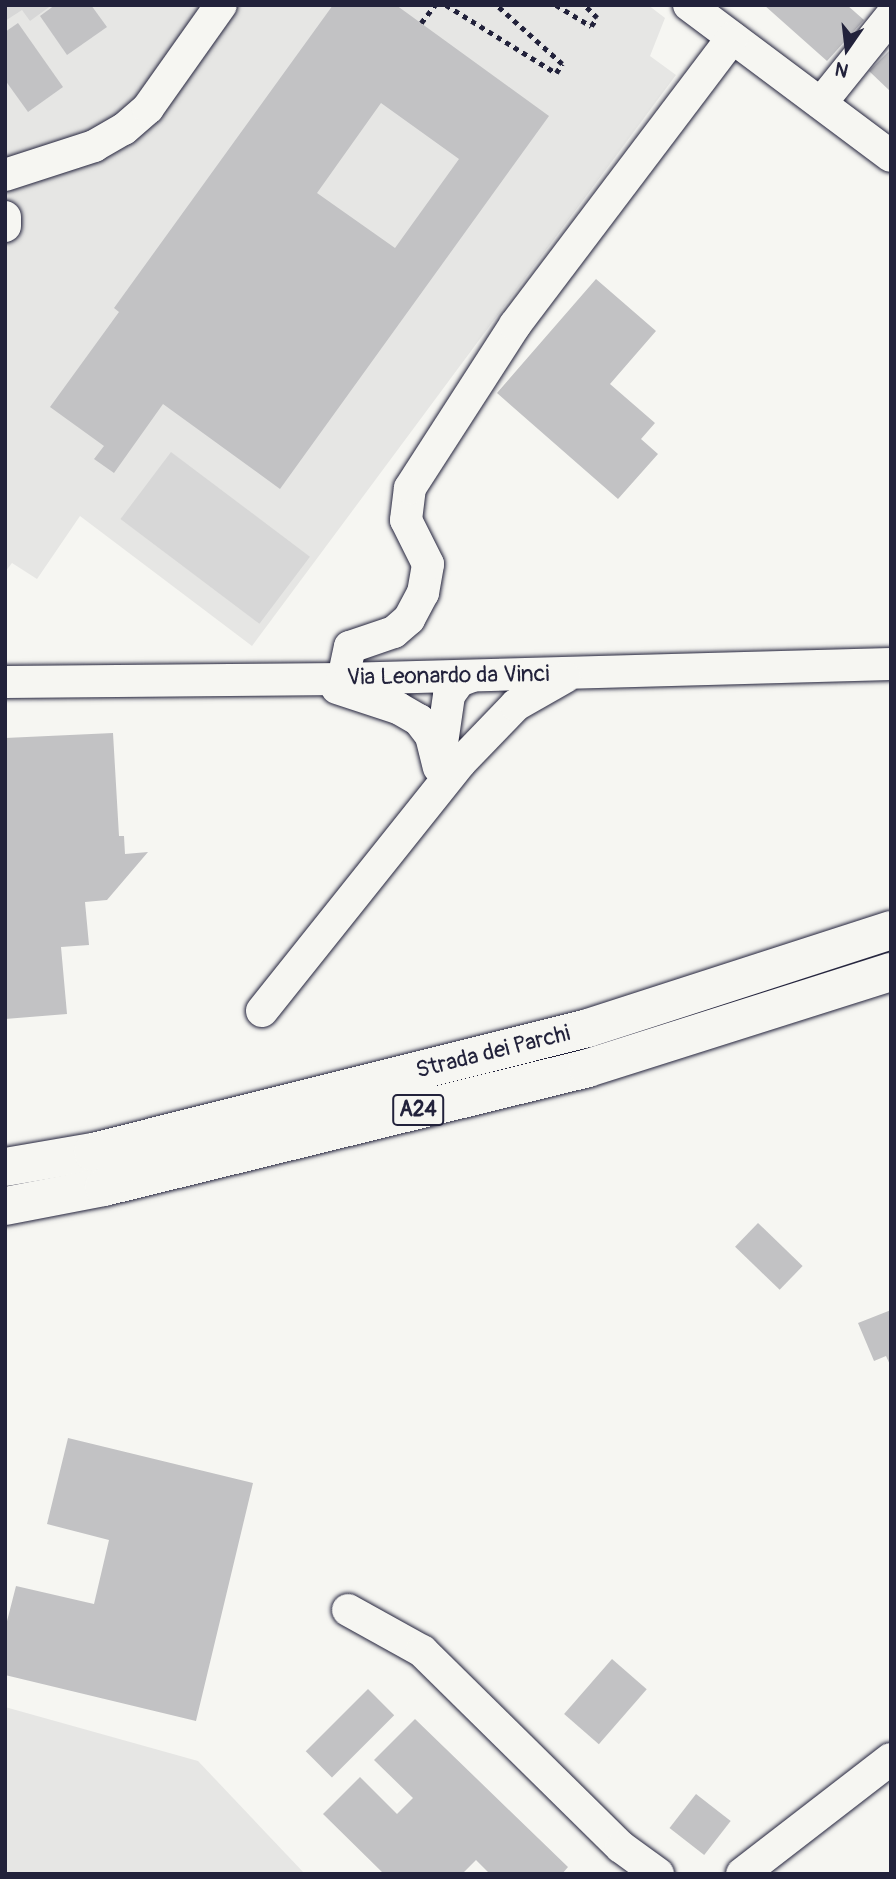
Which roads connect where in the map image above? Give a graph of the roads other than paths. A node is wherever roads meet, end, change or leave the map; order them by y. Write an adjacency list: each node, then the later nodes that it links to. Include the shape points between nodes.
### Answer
1 (221, 5): 7 (street, via 148,108 124,130 94,146)
2 (689, 5): 4 (street)
3 (891, 16): 5 (street)
4 (732, 38): 5 (street); 13 (street, via 519,318 410,488 406,520 428,564 423,593 409,618 394,632 350,647)
5 (821, 103): 6 (street)
6 (891, 156)
7 (5, 175)
8 (5, 217): 9 (street)
9 (5, 226)
10 (891, 664): 11 (street, Via Leonardo da Vinci)
11 (572, 673): 12 (street, Via Leonardo da Vinci); 16 (street, via 516,705)
12 (472, 676): 13 (street, Via Leonardo da Vinci); 16 (street, via 459,681 448,699); 16 (street, via 484,686 489,706 482,729)
13 (343, 679): 14 (street, Via Leonardo da Vinci)
14 (309, 680): 15 (street, Via Leonardo da Vinci); 16 (street, via 414,717)
15 (5, 682)
16 (449, 765): 19 (street)
17 (891, 930): 20 (highway, Strada dei Parchi / A24, via 588,1028 93,1152)
18 (891, 972): 21 (highway, Strada dei Parchi / A24, via 587,1068 104,1187)
19 (262, 1011)
20 (5, 1167)
21 (5, 1206)
22 (348, 1610): 24 (street, via 422,1651 621,1847)
23 (891, 1759): 25 (street)
24 (658, 1874)
25 (742, 1874)

